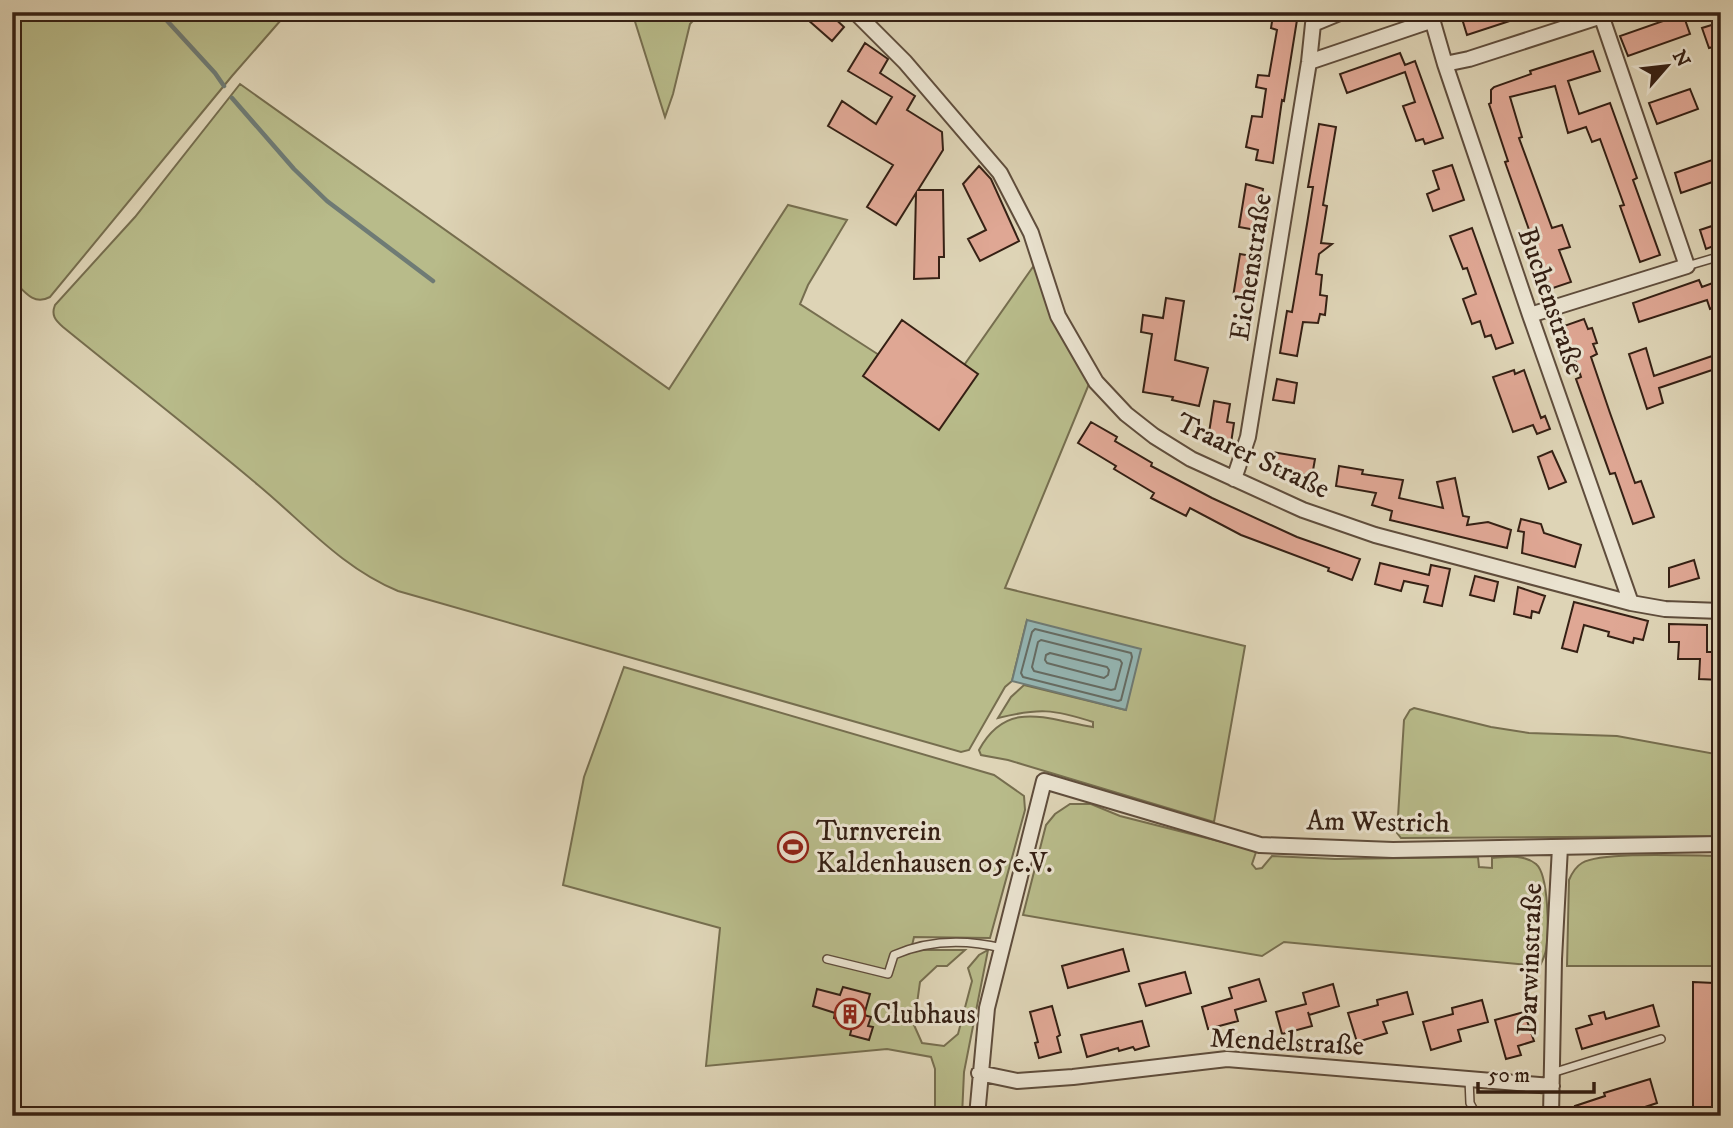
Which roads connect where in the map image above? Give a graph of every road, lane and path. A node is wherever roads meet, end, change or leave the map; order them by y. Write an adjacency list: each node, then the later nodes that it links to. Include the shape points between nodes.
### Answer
1 (855, 12): 10 (street, Traarer Straße, via 905,62 1000,173 1031,233 1058,316 1096,382 1154,436)
2 (1342, 12): 5 (street, Eichenstraße, via 1313,24)
3 (1605, 14): 6 (street, via 1469,60); 8 (street)
4 (1432, 16): 5 (street); 6 (street, Buchenstraße)
5 (1309, 62): 10 (street, Eichenstraße, via 1248,437)
6 (1444, 64): 9 (street, Buchenstraße)
7 (1721, 256): 8 (lane)
8 (1687, 266): 9 (street)
9 (1530, 315): 11 (street, Buchenstraße)
10 (1234, 479): 11 (street, Traarer Straße, via 1303,510 1376,535)
11 (1631, 603): 12 (street, Traarer Straße)
12 (1721, 611)
13 (1721, 844): 14 (street, Am Westrich)
14 (1560, 847): 15 (street, Am Westrich, via 1260,845 1044,780); 20 (street, Darwinstraße)
15 (1002, 948): 16 (lane, via 980,942 917,945 894,955 888,974); 18 (street, via 987,1008)
16 (827, 959)
17 (1661, 1039): 20 (lane)
18 (979, 1073): 19 (street, Mendelstraße, via 1017,1081 1227,1059); 21 (street)
19 (1469, 1079): 20 (street, Mendelstraße); 22 (lane, via 1470,1103)
20 (1552, 1079): 23 (street, Darwinstraße)
21 (977, 1116)
22 (1477, 1116)
23 (1551, 1116)

